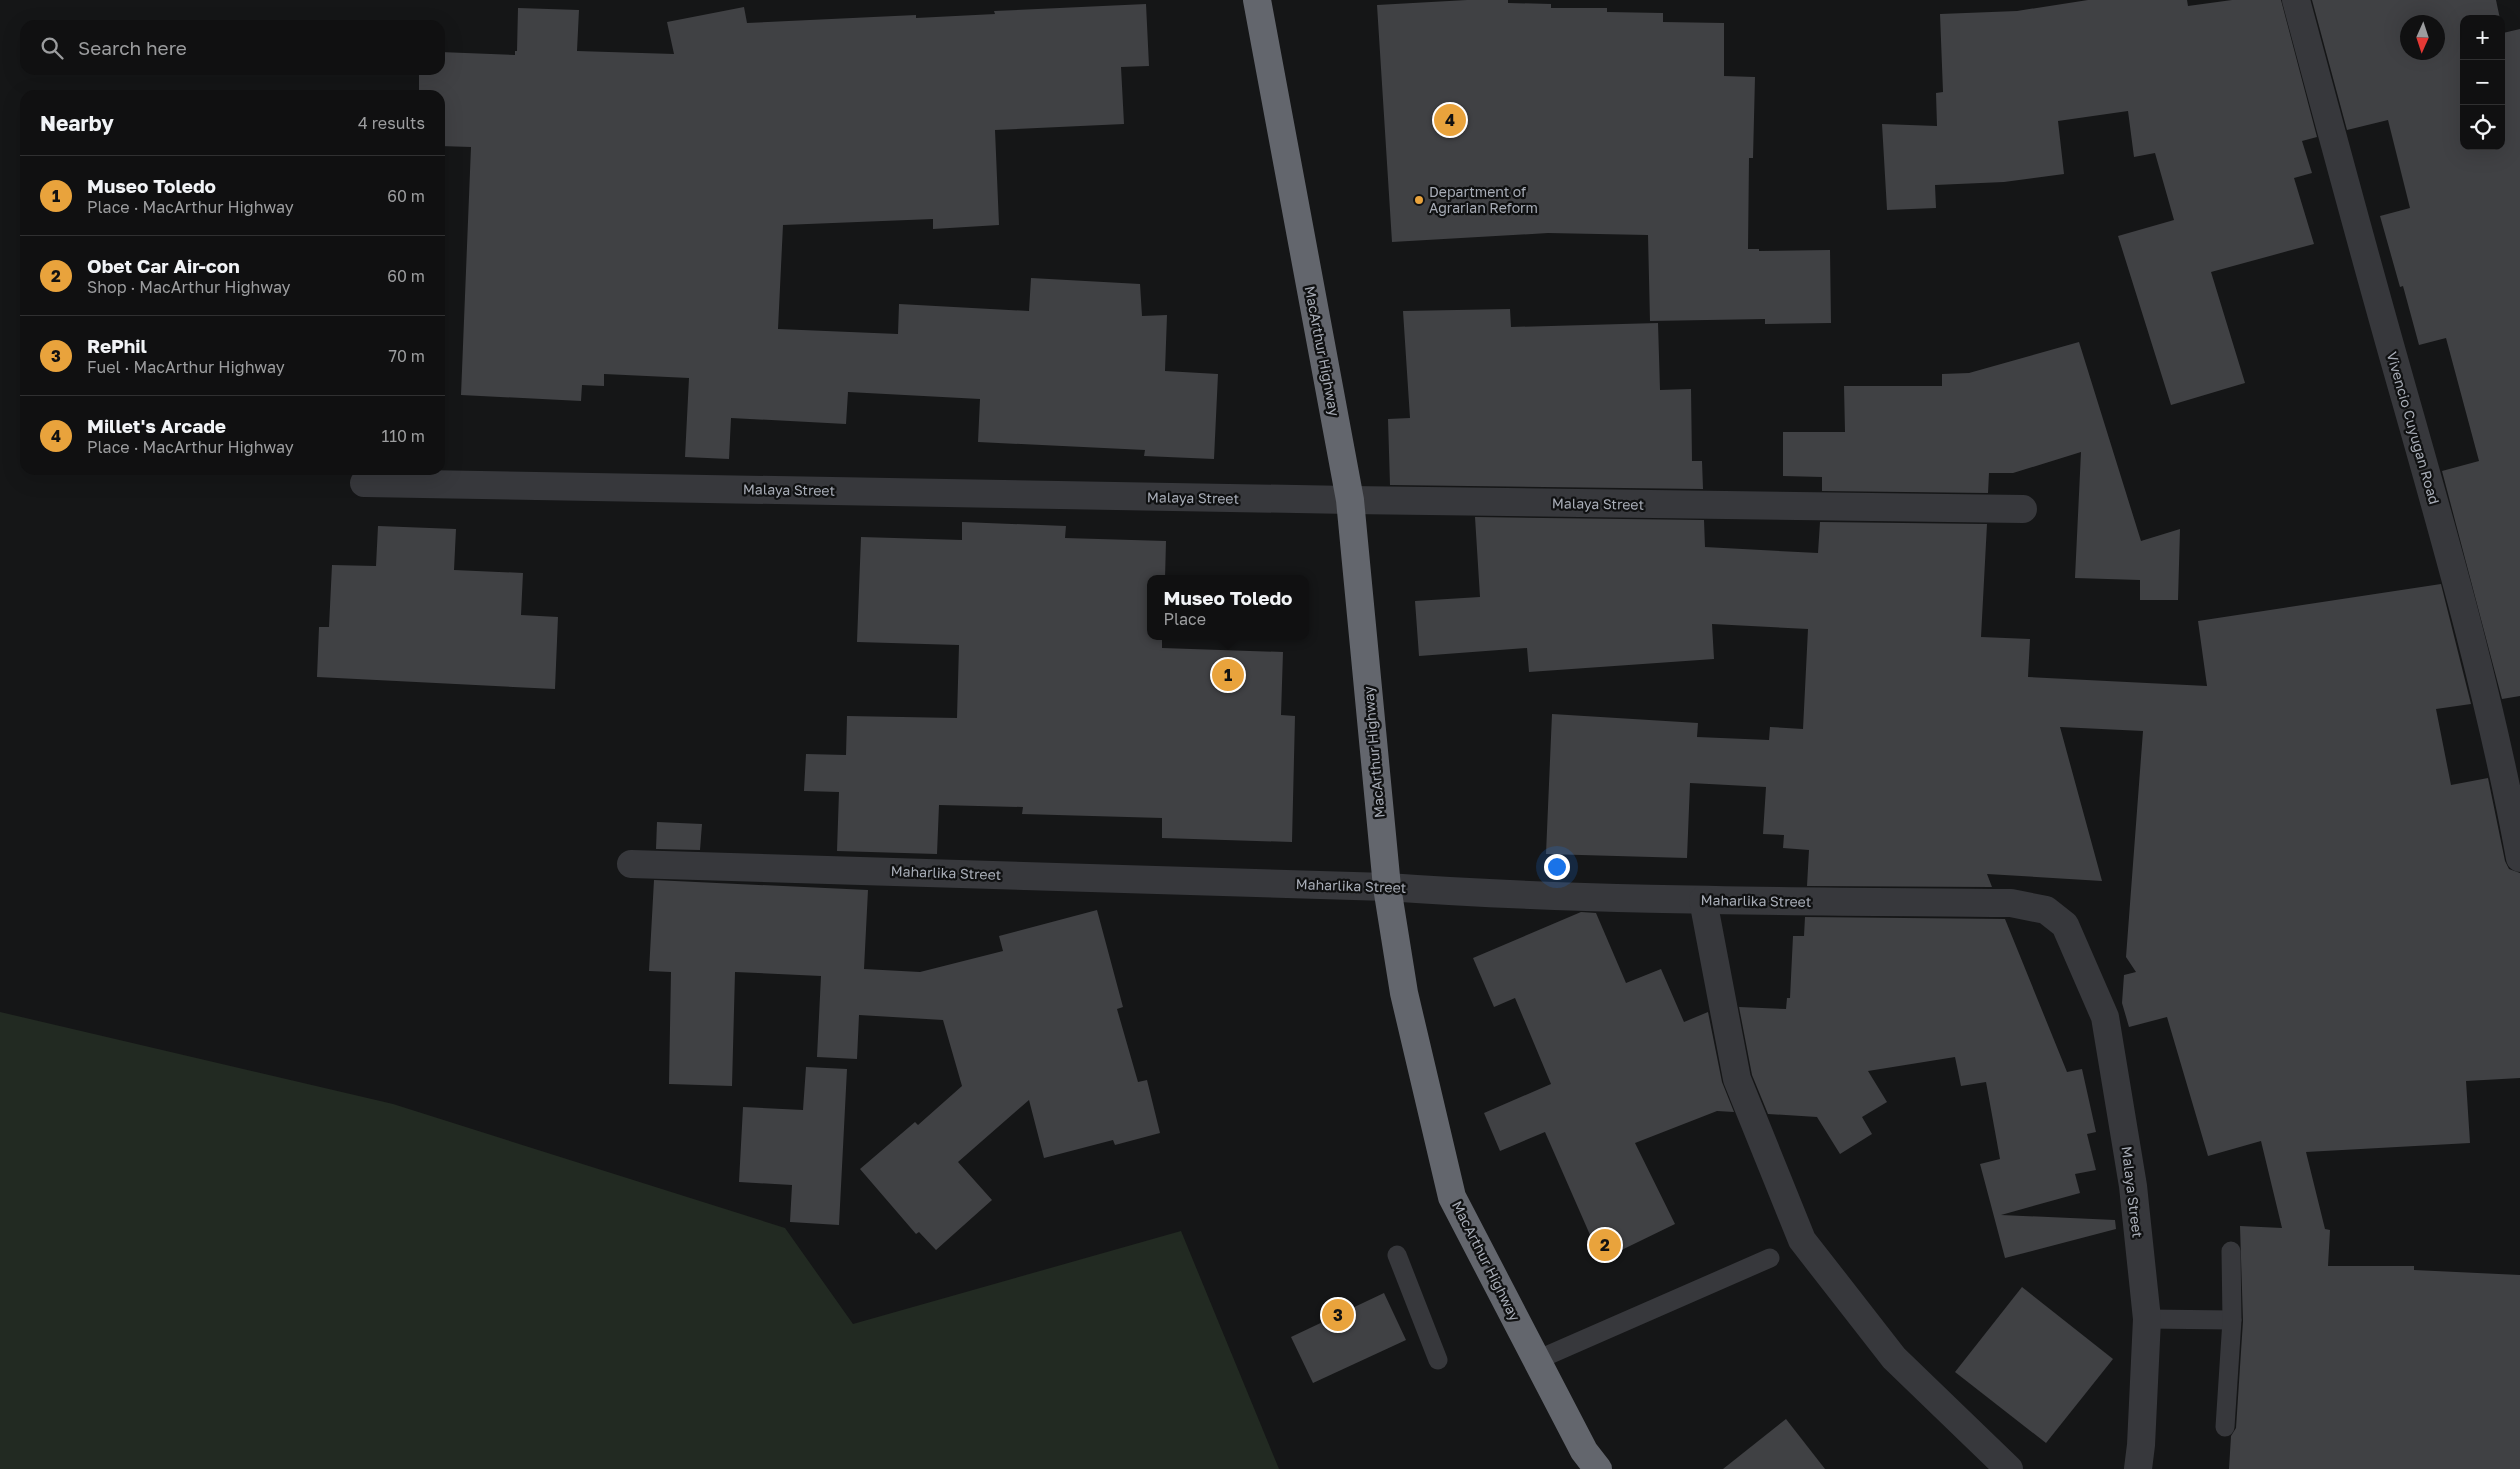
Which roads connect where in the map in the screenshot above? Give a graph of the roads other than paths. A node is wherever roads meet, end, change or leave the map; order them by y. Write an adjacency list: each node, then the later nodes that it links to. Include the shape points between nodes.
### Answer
1 (1257, 0): 4 (highway, MacArthur Highway)
2 (2296, 0): 6 (street, Vivencio Cuyugan Road, via 2473,641)
3 (364, 483): 4 (street, Malaya Street)
4 (1350, 500): 5 (street, Malaya Street); 8 (highway, MacArthur Highway)
5 (2023, 509)
6 (2520, 858)
7 (631, 864): 8 (street, Maharlika Street)
8 (1387, 887): 9 (street, Maharlika Street); 17 (highway, MacArthur Highway, via 1404,993 1452,1197)
9 (1703, 900): 10 (street, Maharlika Street, via 2011,904 2046,910); 20 (street, via 1737,1079 1802,1240 1894,1358)
10 (2065, 925): 14 (street, Malaya Street, via 2105,1017 2133,1186)
11 (2231, 1251): 15 (lane)
12 (1397, 1256): 16 (lane)
13 (1770, 1258): 17 (lane)
14 (2147, 1319): 15 (lane); 21 (street, Malaya Street, via 2142,1445)
15 (2232, 1320): 18 (lane)
16 (1438, 1360)
17 (1537, 1360): 19 (highway, MacArthur Highway, via 1584,1451)
18 (2225, 1427)
19 (1598, 1469)
20 (2009, 1469)
21 (2138, 1469)

